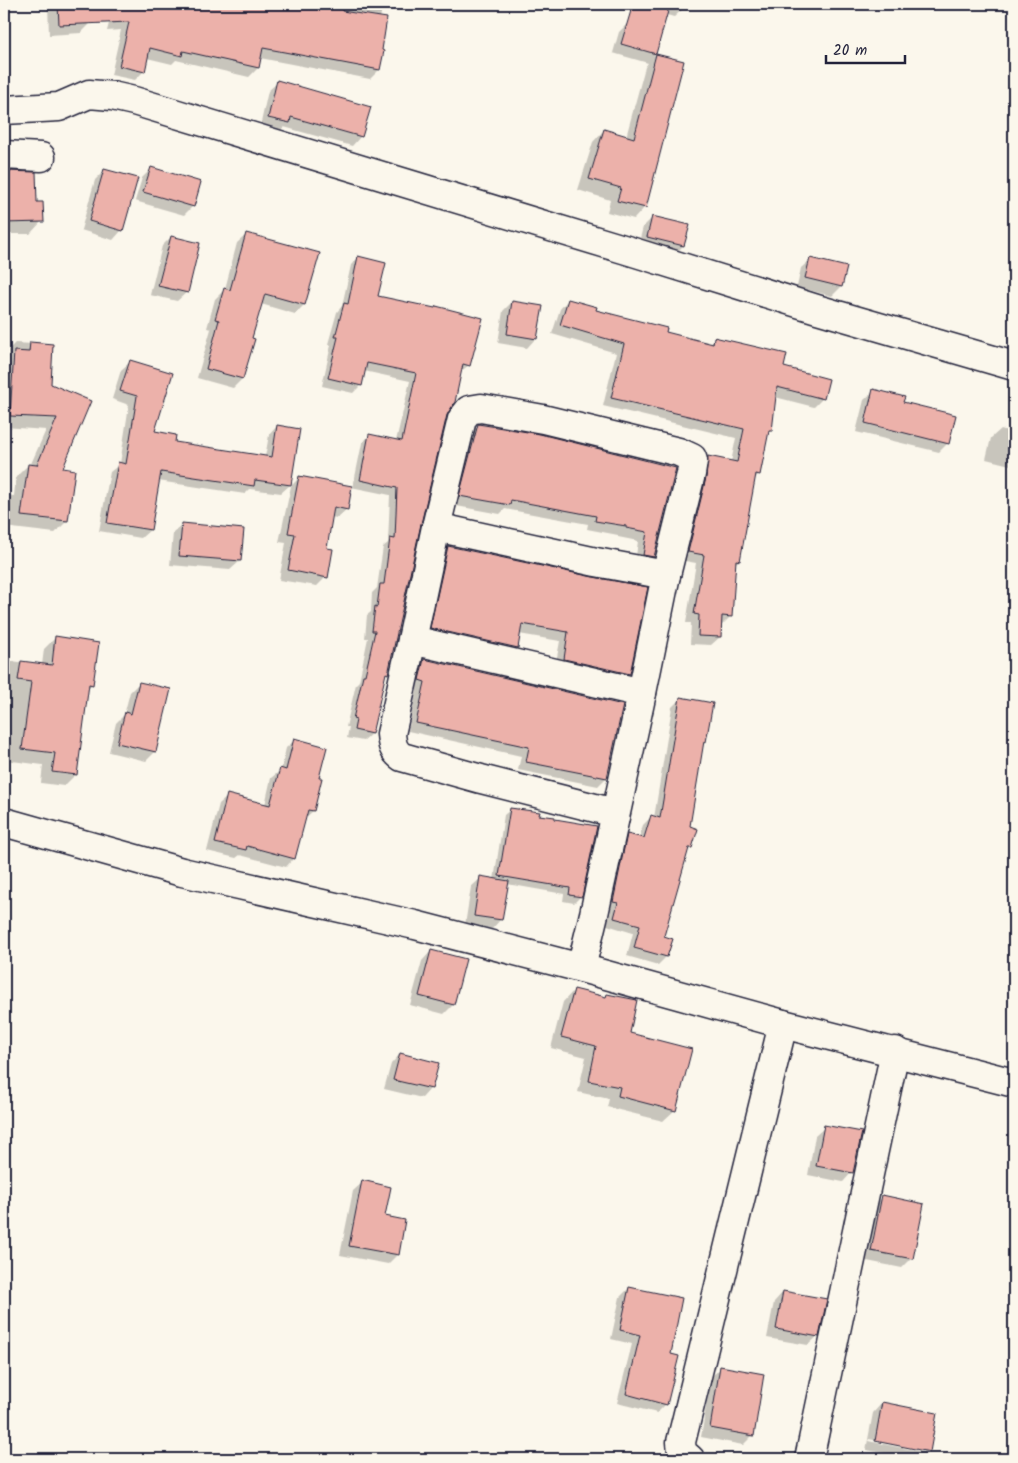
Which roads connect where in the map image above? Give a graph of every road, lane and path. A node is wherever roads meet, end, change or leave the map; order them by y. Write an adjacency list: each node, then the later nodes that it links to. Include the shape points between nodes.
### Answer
1 (4, 110): 4 (street, via 59,107 90,94 119,97)
2 (4, 155): 3 (street)
3 (41, 157)
4 (1014, 366)
5 (436, 527): 6 (street); 6 (street, via 462,419 469,410 481,408 543,420 679,452 692,458); 7 (street)
6 (666, 575): 8 (street)
7 (412, 640): 8 (street); 9 (street, via 390,734 398,754)
8 (642, 693): 9 (street)
9 (615, 813): 11 (street)
10 (4, 822): 11 (street, via 182,872 415,925)
11 (581, 968): 12 (street)
12 (783, 1024): 13 (street); 15 (street, via 681,1442 682,1452)
13 (895, 1051): 14 (street); 16 (street)
14 (1014, 1083)
15 (690, 1459)
16 (809, 1459)

